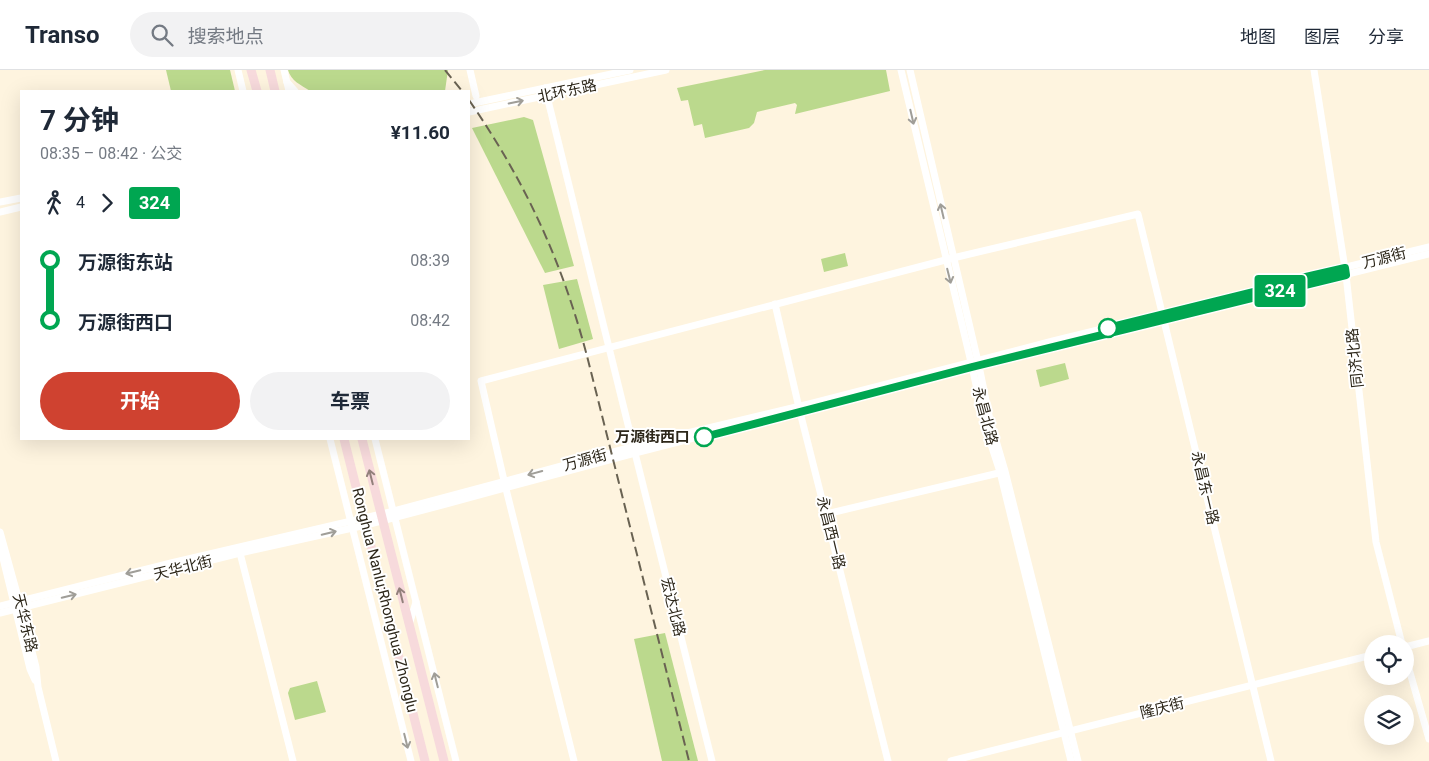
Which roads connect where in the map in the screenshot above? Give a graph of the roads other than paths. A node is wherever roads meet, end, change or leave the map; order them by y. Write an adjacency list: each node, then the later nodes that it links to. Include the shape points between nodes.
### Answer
1 (238, 70): 12 (street)
2 (251, 70): 13 (main road)
3 (270, 70): 14 (main road)
4 (284, 70): 11 (street)
5 (470, 70): 18 (street)
6 (630, 70): 17 (street, 北环东路)
7 (666, 70): 17 (street, 北环东路)
8 (901, 70): 28 (street, 永昌北路, one-way to 28)
9 (910, 70): 28 (street, 永昌北路, one-way to 9)
10 (1314, 70): 29 (street, 同济北路)
11 (287, 82): 15 (street); 16 (street)
12 (243, 90)
13 (256, 90)
14 (275, 90)
15 (289, 90)
16 (294, 90)
17 (546, 92): 19 (street, 北环东路); 21 (street, 北环东路, one-way to 17); 32 (street, 宏达北路)
18 (472, 97): 19 (street)
19 (488, 100): 20 (street, 北环东路)
20 (470, 104)
21 (470, 112)
22 (20, 198): 23 (street)
23 (0, 202)
24 (20, 207): 25 (street)
25 (0, 212)
26 (1429, 247): 29 (street, 万源街)
27 (1429, 254): 29 (street, 万源街)
28 (949, 259): 30 (street); 31 (street, 永昌东一路, via 1138,214); 33 (street, 永昌北路)
29 (1345, 271): 31 (street, 万源街, via 1284,282); 55 (street, 同济北路, via 1376,542)
30 (775, 304): 32 (street); 34 (street, 永昌西一路)
31 (1164, 317): 33 (street, 万源街); 60 (street, 永昌东一路)
32 (609, 347): 39 (street, 宏达北路); 41 (street, via 481,381)
33 (975, 364): 34 (street, 万源街); 40 (street, 永昌北路, via 985,426)
34 (799, 409): 39 (street, 万源街); 43 (street, 永昌西一路)
35 (344, 440): 45 (main road, Ronghua Nanlu;Rhonghua Zhonglu)
36 (362, 440): 44 (main road, Ronghua Nanlu;Rhonghua Zhonglu, one-way to 36)
37 (376, 440): 42 (street)
38 (332, 441): 46 (street)
39 (634, 450): 41 (street, 万源街); 70 (street, 宏达北路)
40 (1003, 472): 43 (street); 61 (street, 永昌北路)
41 (505, 485): 42 (street, 万源街); 69 (street)
42 (394, 514): 44 (street, 万源街); 50 (street)
43 (826, 514): 71 (street, 永昌西一路)
44 (382, 517): 45 (street, 万源街); 54 (main road, Ronghua Nanlu;Rhonghua Zhonglu, one-way to 44)
45 (365, 521): 46 (street, 天华北街); 66 (main road, Ronghua Nanlu;Rhonghua Zhonglu)
46 (352, 524): 49 (street, 天华北街, one-way to 46); 51 (street, 天华北街, one-way to 51, via 171,563); 65 (street, one-way to 65)
47 (0, 532): 51 (street, 天华东路)
48 (0, 539): 51 (street, 天华东路)
49 (240, 553): 51 (street, 天华北街, one-way to 49); 64 (street)
50 (416, 601): 54 (street); 68 (street, one-way to 50)
51 (18, 605): 52 (street, 天华北街); 53 (street, 天华北街); 63 (street, 天华东路, via 36,667)
52 (0, 606)
53 (0, 613)
54 (409, 625): 67 (main road, Ronghua Nanlu;Rhonghua Zhonglu)
55 (1400, 635)
56 (1429, 641): 57 (street)
57 (1414, 645)
58 (1364, 657): 60 (street, 隆庆街)
59 (1414, 685): 62 (street)
60 (1252, 686): 61 (street, 隆庆街); 75 (street, 永昌东一路)
61 (1067, 732): 72 (street, 隆庆街); 73 (street, 永昌北路); 74 (street, 永昌北路)
62 (1429, 739)
63 (56, 761)
64 (293, 761)
65 (411, 761)
66 (425, 761)
67 (444, 761)
68 (456, 761)
69 (574, 761)
70 (712, 761)
71 (888, 761)
72 (951, 761)
73 (1071, 761)
74 (1078, 761)
75 (1271, 761)

